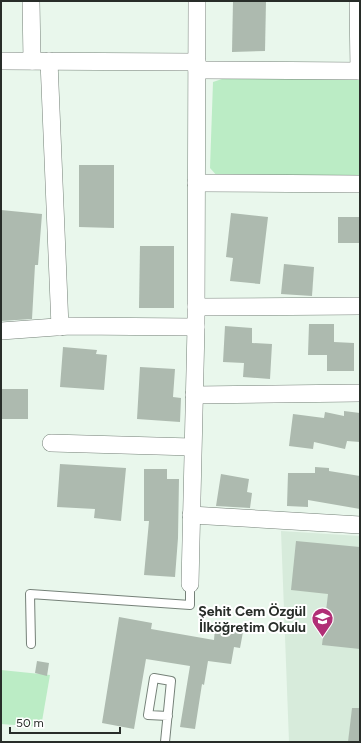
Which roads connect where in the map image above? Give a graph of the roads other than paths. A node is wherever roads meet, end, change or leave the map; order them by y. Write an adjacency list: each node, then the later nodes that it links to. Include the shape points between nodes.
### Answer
1 (31, 1): 5 (street)
2 (197, 1): 7 (street)
3 (358, 1): 8 (street)
4 (1, 61): 5 (street)
5 (32, 61): 6 (street)
6 (49, 61): 7 (street); 13 (street)
7 (197, 66): 8 (street); 9 (street)
8 (359, 71)
9 (196, 183): 10 (street); 12 (street)
10 (360, 184)
11 (360, 306): 12 (street)
12 (196, 307): 14 (street)
13 (60, 326): 14 (street); 15 (street)
14 (196, 327): 17 (street)
15 (1, 331)
16 (360, 393): 17 (street)
17 (194, 395): 19 (street)
18 (51, 443): 19 (street)
19 (192, 447): 20 (street)
20 (191, 515): 21 (street); 22 (street)
21 (360, 525)
22 (190, 584): 23 (lane, via 190,604 30,594)
23 (31, 644)
24 (168, 716): 24 (lane, via 171,681 154,678 148,715); 25 (lane)
25 (165, 742)

